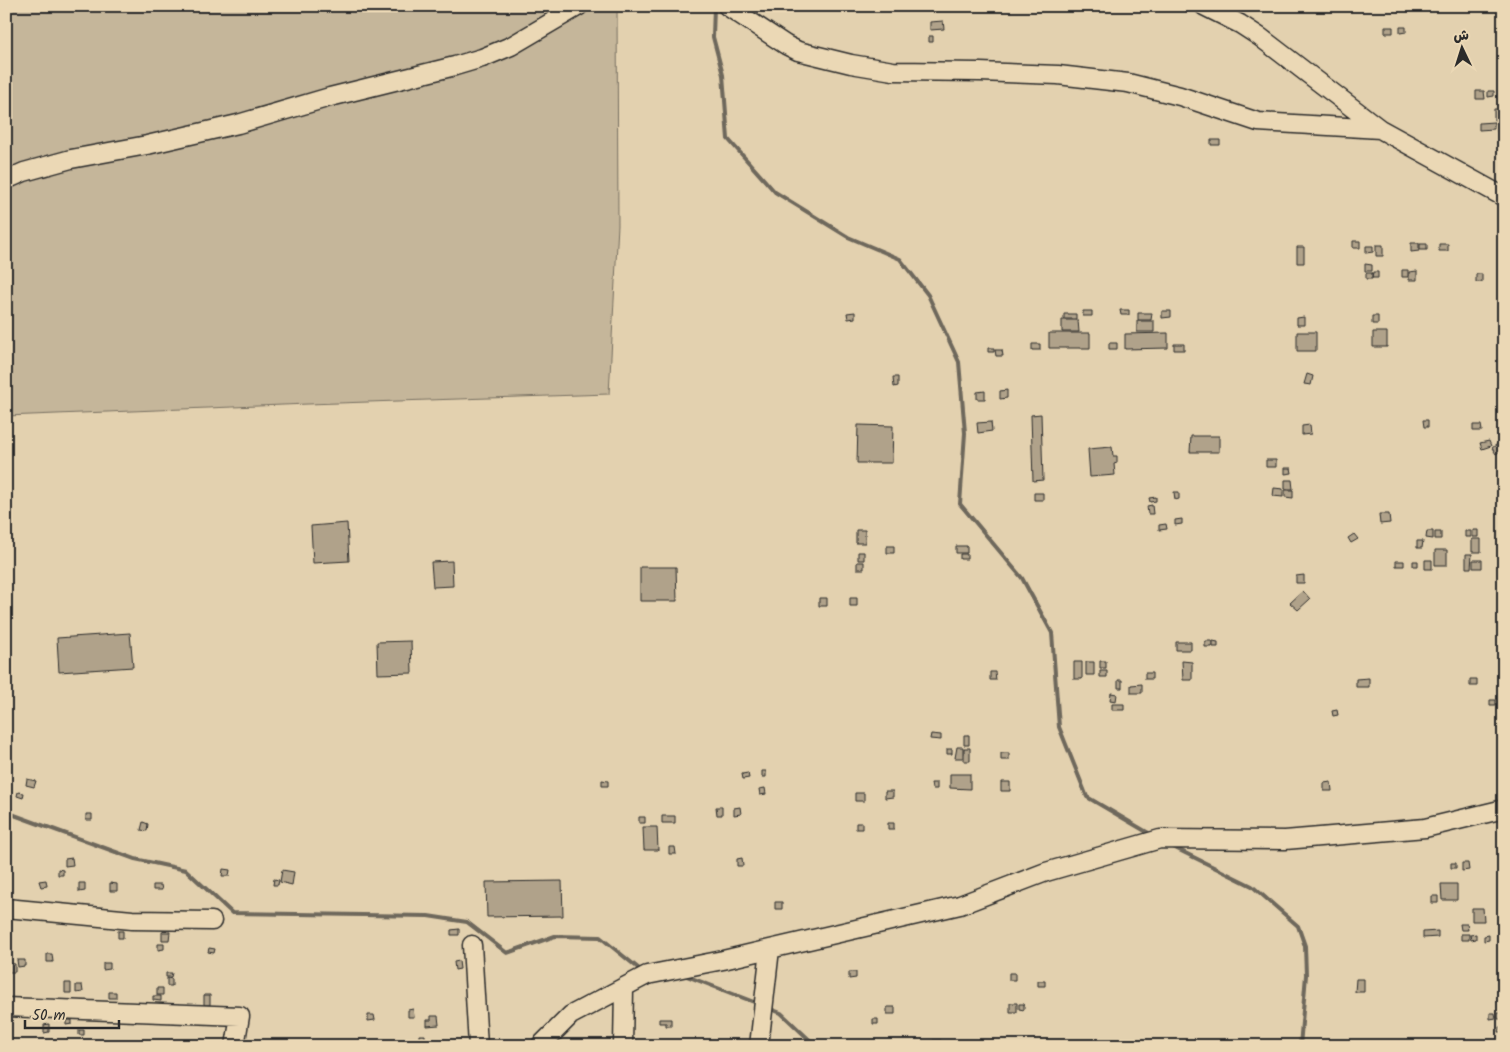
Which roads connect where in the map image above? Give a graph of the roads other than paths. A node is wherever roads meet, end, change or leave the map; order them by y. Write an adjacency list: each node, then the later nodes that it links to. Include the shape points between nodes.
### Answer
1 (579, 6): 5 (street, via 511,46 482,58 238,124 71,158)
2 (727, 6): 4 (street, via 798,51 851,64 894,71 1058,75 1128,83 1258,122)
3 (1204, 6): 4 (street, via 1260,37)
4 (1380, 129): 6 (street)
5 (6, 180)
6 (1504, 197)
7 (1504, 809): 11 (street, via 1416,829 1285,840 1160,839 1046,872 960,905)
8 (6, 908): 9 (street, via 132,920)
9 (212, 921)
10 (472, 945): 15 (street)
11 (770, 949): 12 (street, via 647,975); 18 (street)
12 (624, 988): 16 (street, via 571,1015); 17 (street)
13 (6, 1007): 14 (street, via 240,1016)
14 (235, 1046)
15 (478, 1046)
16 (540, 1046)
17 (623, 1046)
18 (759, 1046)

